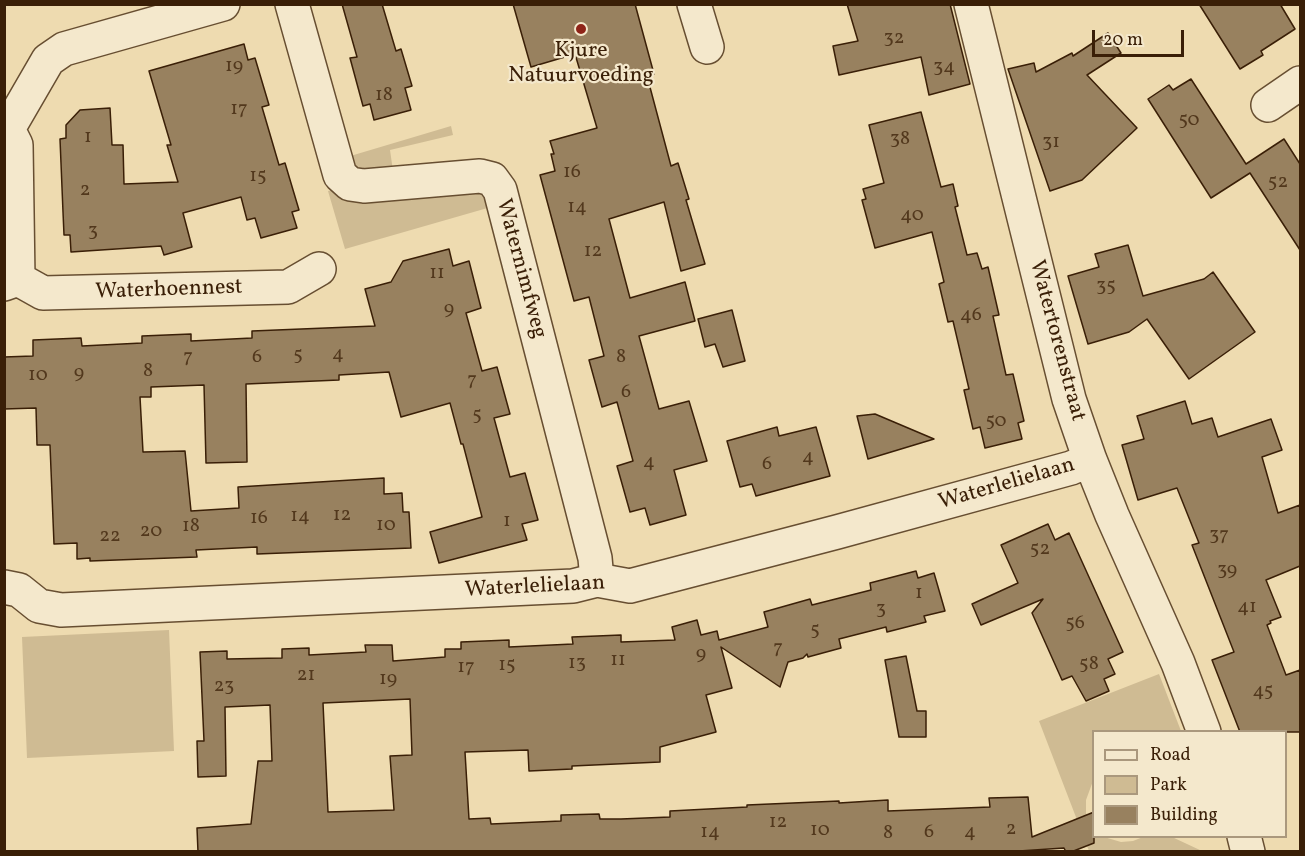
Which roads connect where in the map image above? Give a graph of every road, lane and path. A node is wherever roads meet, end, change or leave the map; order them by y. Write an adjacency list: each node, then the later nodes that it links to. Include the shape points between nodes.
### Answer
1 (223, 4): 8 (street, via 64,49 48,60)
2 (292, 4): 12 (street, Waternimfweg, via 339,175 350,184 363,186 480,176 492,179 500,190 595,558)
3 (694, 4): 5 (street)
4 (971, 4): 11 (street, Watertorenstraat, via 1069,399)
5 (707, 47)
6 (1300, 83): 7 (street)
7 (1268, 105)
8 (6, 129): 10 (street, Waterhoennest, via 16,145)
9 (319, 269): 10 (street, Waterhoennest, via 288,287 43,293)
10 (11, 281)
11 (1090, 460): 12 (street, Waterlelielaan, via 630,586); 14 (street, Watertorenstraat)
12 (597, 580): 13 (street, Waterlelielaan, via 573,586 61,610 39,606 19,590)
13 (4, 587)
14 (1203, 730)

